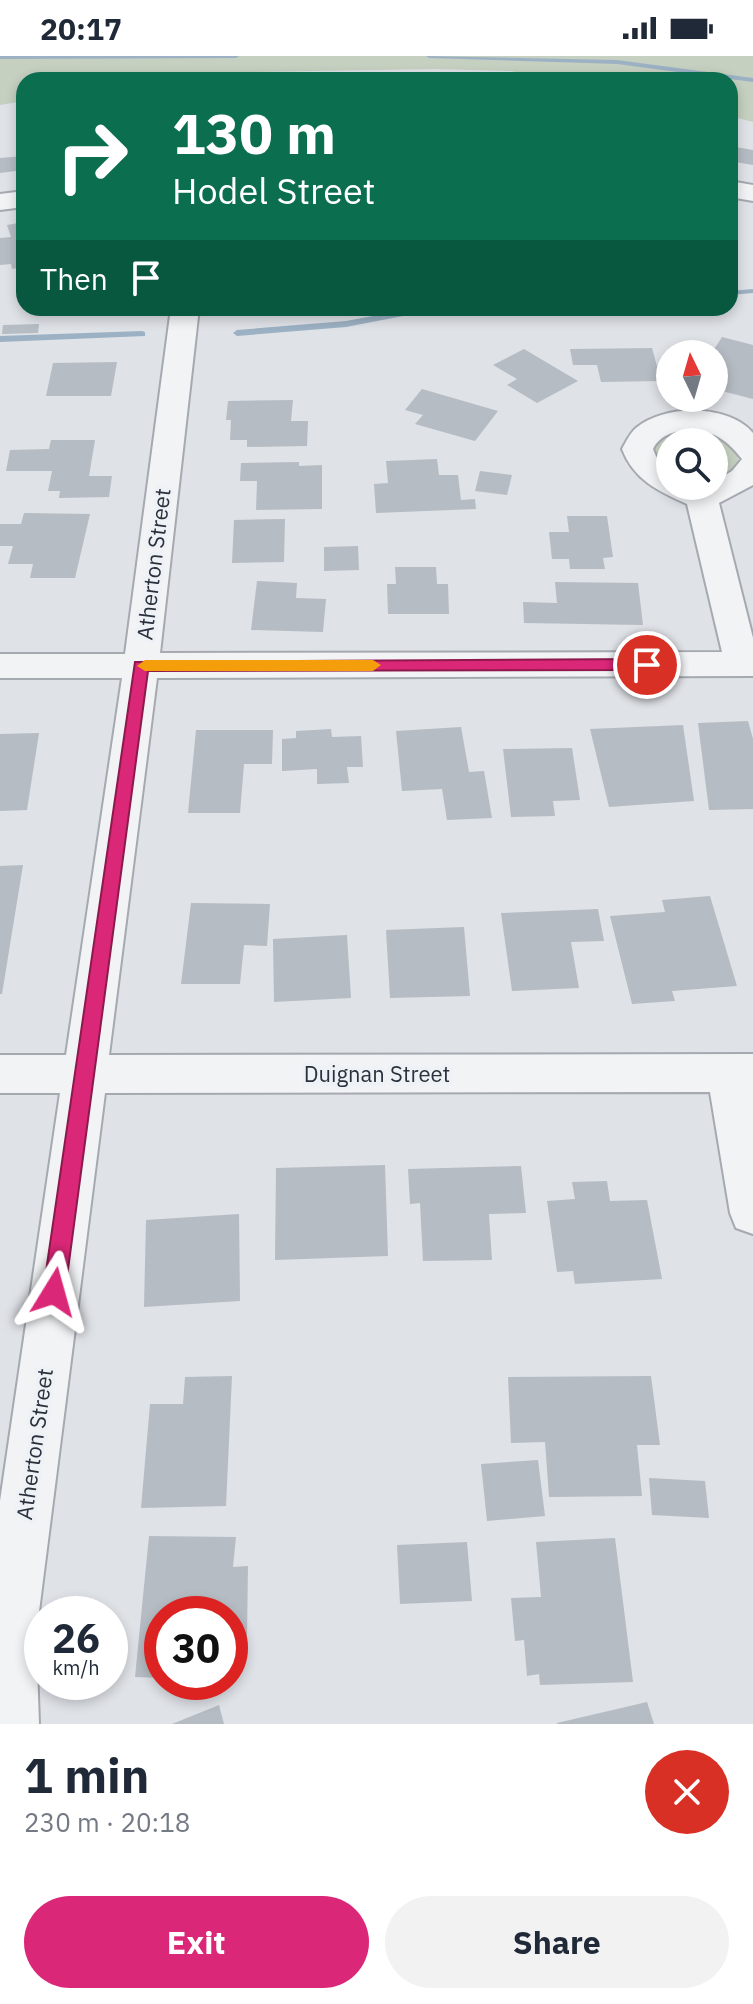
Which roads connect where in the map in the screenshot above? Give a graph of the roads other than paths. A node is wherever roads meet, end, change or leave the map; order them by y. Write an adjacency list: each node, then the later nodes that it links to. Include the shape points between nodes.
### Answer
1 (184, 316): 11 (street, Atherton Street)
2 (723, 428): 6 (street, via 670,421 654,427 637,446 646,469)
3 (728, 430): 4 (street, via 739,434)
4 (753, 453)
5 (753, 466): 7 (street)
6 (656, 475)
7 (728, 488)
8 (686, 500): 9 (street)
9 (748, 664): 11 (street)
10 (0, 666): 11 (street)
11 (141, 666): 14 (street, Atherton Street)
12 (741, 1073): 14 (street, Duignan Street); 15 (street)
13 (0, 1074): 14 (street, Duignan Street)
14 (84, 1074): 16 (street, Atherton Street, via 8,1635)
15 (753, 1213)
16 (10, 1724)

